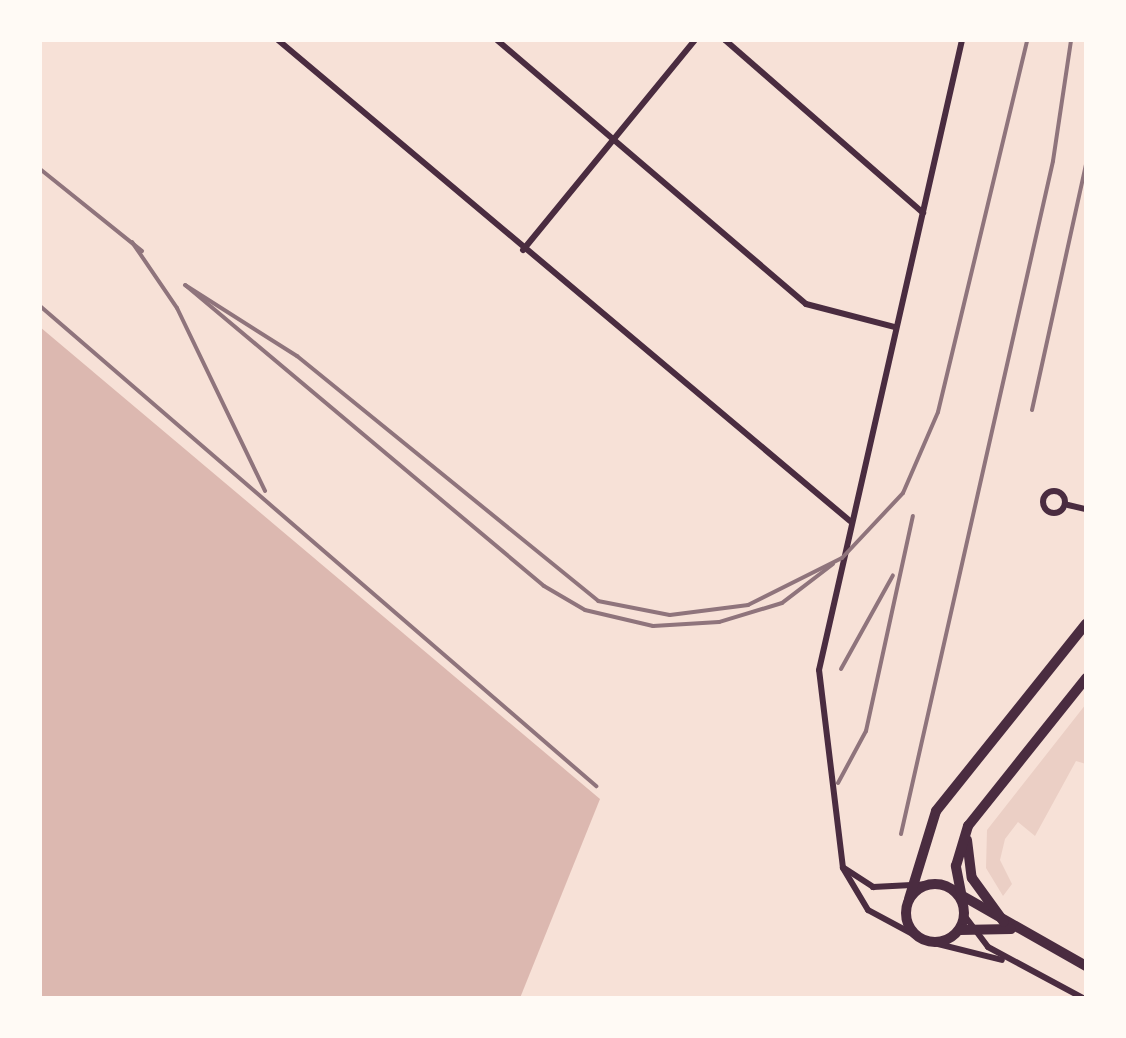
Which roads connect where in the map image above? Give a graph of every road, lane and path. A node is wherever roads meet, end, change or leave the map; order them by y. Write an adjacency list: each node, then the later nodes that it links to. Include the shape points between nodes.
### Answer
1 (278, 40): 8 (street)
2 (497, 40): 6 (street)
3 (695, 40): 6 (street)
4 (725, 40): 7 (street)
5 (962, 40): 7 (street)
6 (614, 138): 8 (street); 9 (street, via 806,304)
7 (924, 213): 9 (street)
8 (523, 250): 12 (street)
9 (895, 327): 12 (street)
10 (1068, 505): 11 (street)
11 (1086, 509)
12 (850, 521): 16 (street, via 819,670)
13 (1086, 624): 18 (main road, via 936,812)
14 (1086, 678): 15 (main road)
15 (968, 826): 19 (main road); 21 (main road, via 972,878)
16 (843, 868): 18 (street, via 873,887); 24 (street, via 868,910)
17 (931, 884): 18 (street); 19 (main road); 20 (main road)
18 (913, 886): 20 (main road)
19 (957, 895): 21 (main road); 22 (main road)
20 (909, 899): 24 (main road, via 909,926)
21 (1004, 922): 23 (main road)
22 (963, 924): 23 (main road); 24 (main road); 25 (street)
23 (1017, 930): 26 (main road)
24 (926, 940): 25 (street)
25 (1011, 962): 27 (street)
26 (1086, 966)
27 (1083, 998)

